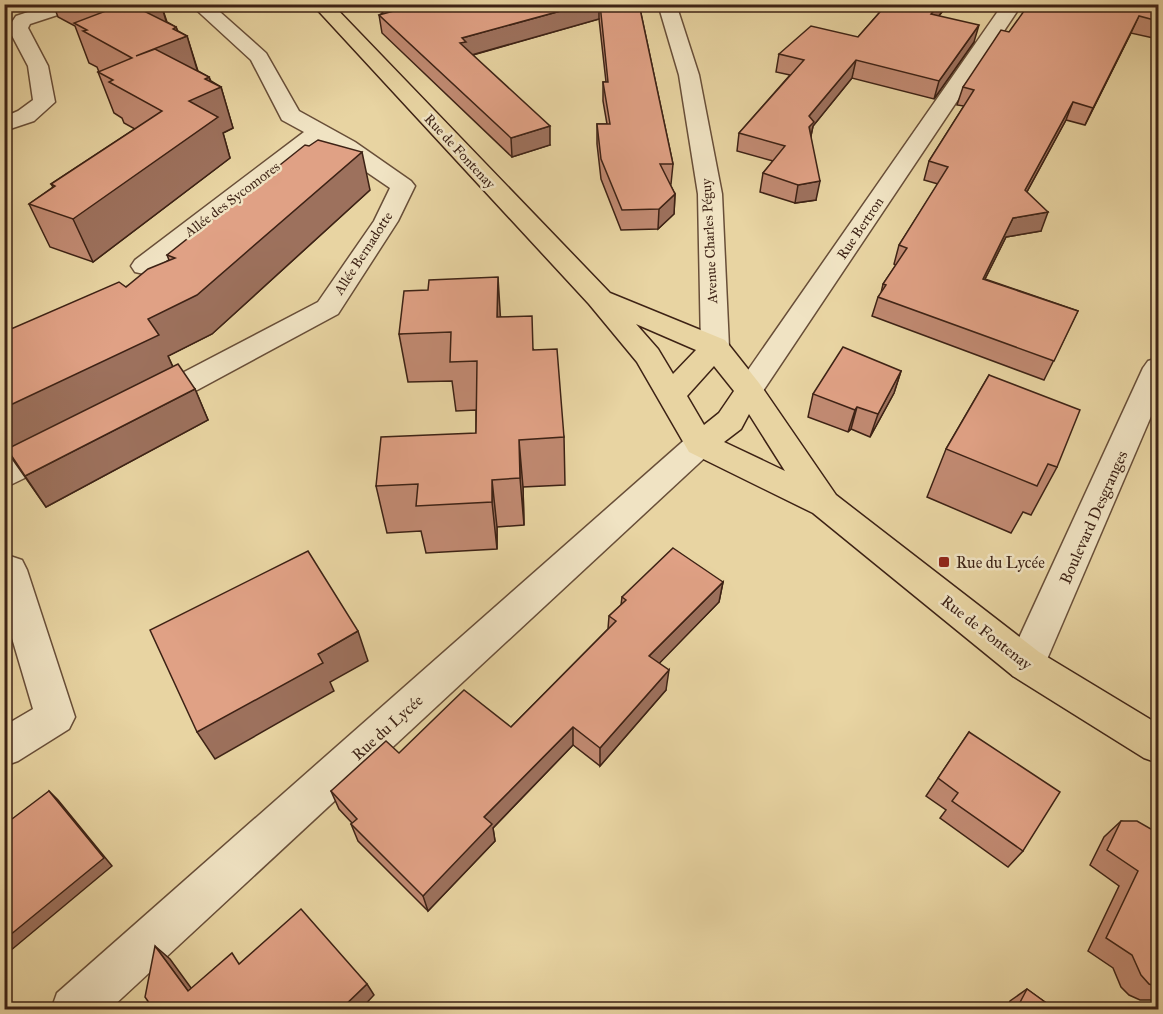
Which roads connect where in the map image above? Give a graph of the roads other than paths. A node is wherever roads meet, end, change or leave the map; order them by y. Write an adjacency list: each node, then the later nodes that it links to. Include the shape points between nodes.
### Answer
1 (72, 4): 6 (street, via 23,20 18,28 38,66 44,102 26,116)
2 (199, 4): 7 (street, Allée Bernadotte, via 259,57 290,115)
3 (321, 4): 9 (main road, Rue de Fontenay)
4 (667, 4): 10 (street, Avenue Charles Péguy, via 688,75 710,194)
5 (1013, 4): 12 (street, Rue Bertron)
6 (4, 125)
7 (320, 131): 8 (street, Allée des Sycomores); 14 (street, Allée Bernadotte, via 403,186 386,221 328,308)
8 (144, 266)
9 (599, 298): 10 (main road, Rue de Fontenay); 13 (main road, Rue de Fontenay, via 648,356)
10 (715, 347): 12 (main road, Rue de Fontenay); 13 (main road)
11 (1158, 368): 20 (street, Boulevard Desgranges)
12 (749, 390): 16 (main road, Rue Bertron, via 730,421); 18 (main road, Rue de Fontenay)
13 (671, 394): 16 (main road, Rue de Fontenay)
14 (132, 411)
15 (79, 438): 17 (street)
16 (700, 444): 18 (main road, Rue de Fontenay); 23 (street, Rue du Lycée)
17 (4, 476)
18 (825, 504): 20 (main road, Rue de Fontenay)
19 (10, 570): 22 (street, via 55,717)
20 (1026, 664): 21 (main road, Rue de Fontenay)
21 (1158, 745)
22 (4, 748)
23 (75, 1010)

